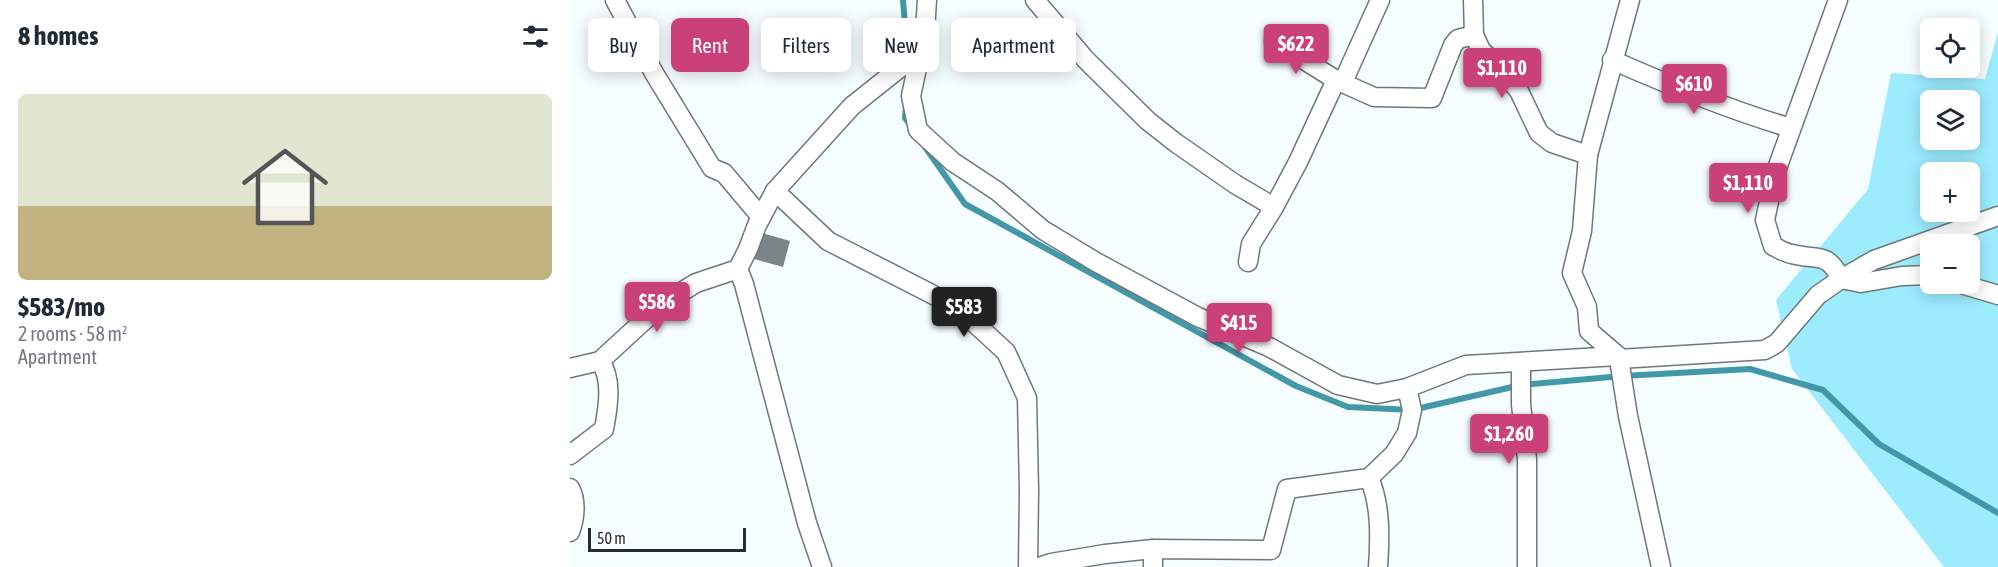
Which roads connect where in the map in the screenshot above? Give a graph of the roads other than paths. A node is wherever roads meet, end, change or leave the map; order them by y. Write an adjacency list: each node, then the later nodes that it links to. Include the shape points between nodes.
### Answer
1 (615, 0): 20 (street, via 712,168 724,173)
2 (927, 0): 8 (street)
3 (1035, 0): 18 (street, via 1086,60 1148,121)
4 (1380, 0): 14 (street)
5 (1473, 0): 9 (street)
6 (1630, 0): 11 (street)
7 (1838, 0): 15 (street)
8 (926, 18)
9 (1474, 35): 14 (street, via 1458,39 1453,45 1432,98 1374,97); 16 (street, via 1481,50 1519,91 1539,133 1552,143)
10 (1274, 41): 14 (street)
11 (1612, 60): 15 (street, via 1718,105); 16 (street)
12 (895, 72): 17 (street, via 852,106)
13 (916, 72): 31 (street, via 911,96 918,130 1042,230 1198,316 1269,347 1338,385 1377,394)
14 (1340, 81): 18 (street)
15 (1791, 128): 24 (street, via 1765,220 1770,237 1773,246 1791,254 1815,256 1832,263)
16 (1588, 155): 27 (street, via 1582,231 1572,273 1587,307 1589,331)
17 (775, 191): 20 (street); 38 (street, via 828,241 957,307 1006,352 1027,398)
18 (1274, 207): 21 (street, via 1251,243)
19 (1998, 216): 24 (street, via 1874,260)
20 (761, 217): 22 (street)
21 (1248, 262)
22 (738, 269): 28 (street, via 696,283 662,304); 37 (street)
23 (1920, 275): 24 (street, via 1861,283)
24 (1841, 279): 27 (street, via 1818,295 1777,343 1765,350)
25 (1980, 290): 26 (street)
26 (1998, 296)
27 (1618, 357): 29 (street); 42 (street)
28 (600, 361): 30 (street); 32 (street, via 606,369 608,385 604,429)
29 (1521, 362): 31 (street, via 1466,365); 41 (street, via 1527,459)
30 (570, 368)
31 (1407, 388): 33 (street, via 1412,410 1407,433 1394,454)
32 (570, 455)
33 (1369, 478): 36 (street, via 1287,489 1271,550); 40 (street, via 1376,493)
34 (570, 488): 35 (street, via 574,495)
35 (570, 532)
36 (1153, 558): 39 (street, via 1106,554)
37 (822, 567)
38 (1028, 567)
39 (1039, 567)
40 (1378, 567)
41 (1527, 567)
42 (1661, 567)

